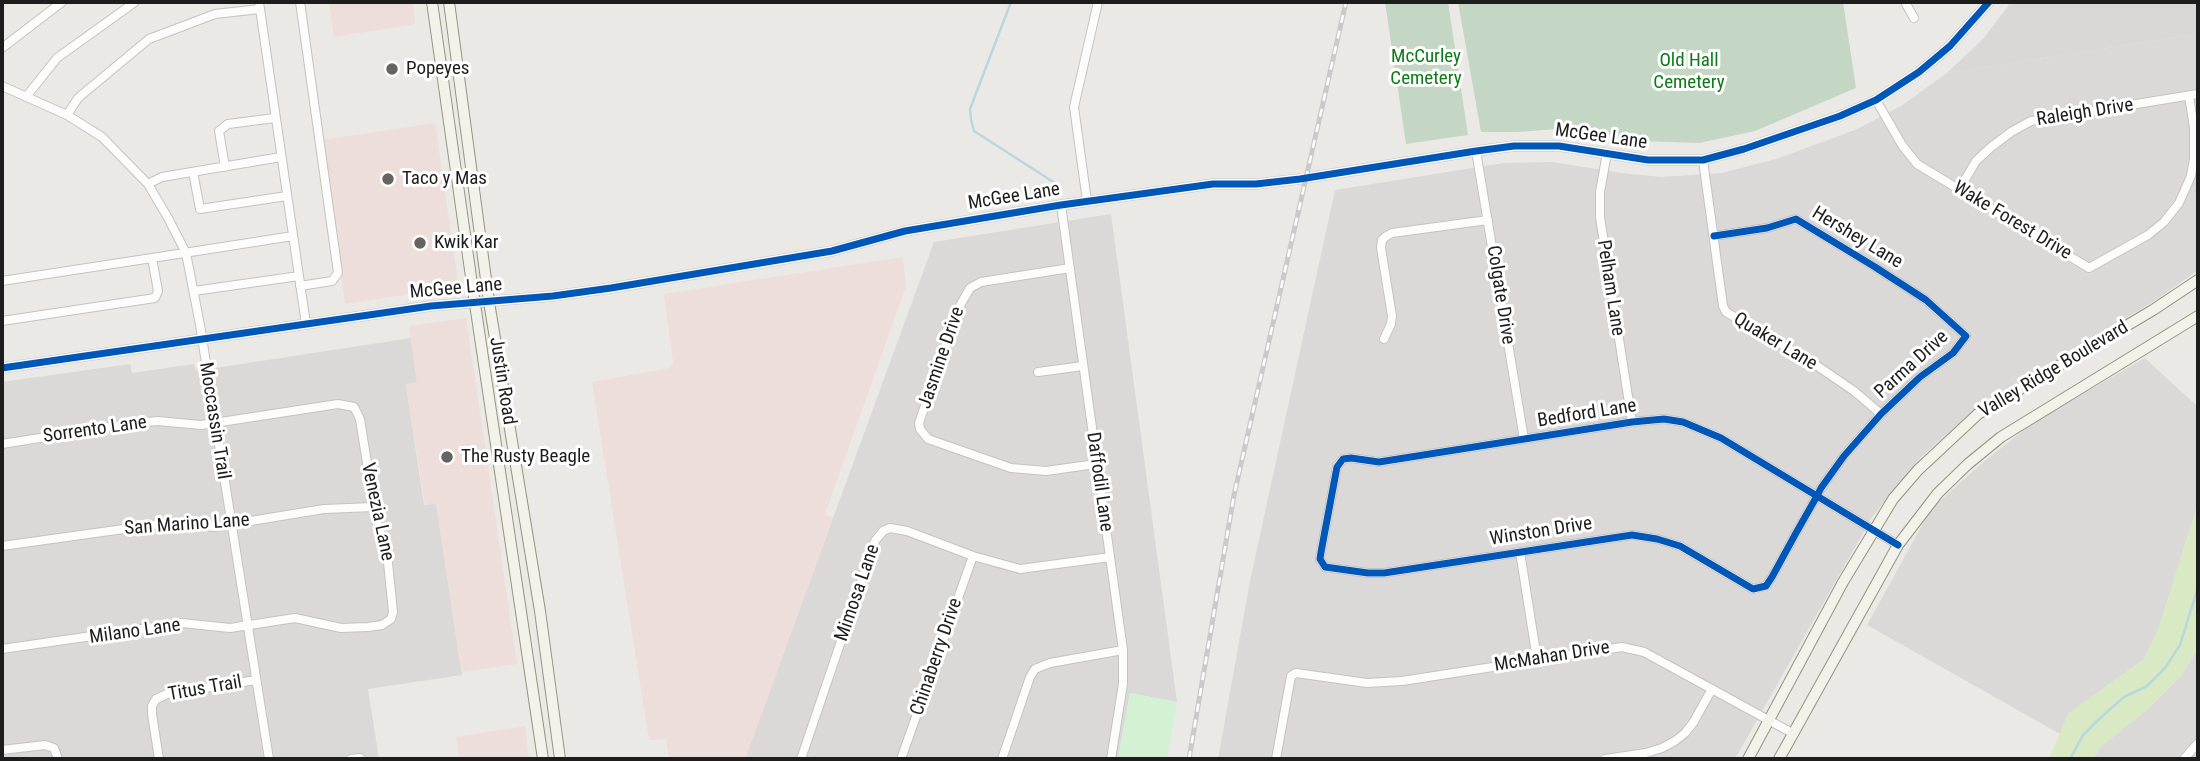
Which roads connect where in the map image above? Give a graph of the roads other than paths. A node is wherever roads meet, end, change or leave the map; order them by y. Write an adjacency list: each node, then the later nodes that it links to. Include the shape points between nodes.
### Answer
1 (62, 2): 11 (street)
2 (135, 2): 14 (street, via 57,58)
3 (300, 2): 38 (street, via 338,273 332,281)
4 (432, 2): 40 (main road, Justin Road)
5 (449, 2): 41 (main road, Justin Road)
6 (1098, 2): 27 (street, via 1074,107)
7 (1905, 2): 10 (street)
8 (1989, 2): 15 (street, McGee Lane, via 1950,47)
9 (259, 5): 16 (street, via 215,14 149,39 78,98); 17 (street)
10 (1914, 18)
11 (2, 48)
12 (2, 86): 14 (street, Moccassin Trail)
13 (2194, 95): 25 (street, Raleigh Drive, via 2031,121 1976,161); 25 (street, Wake Forest Drive, via 2194,159 2179,203 2148,235 2089,268)
14 (26, 97): 16 (street, Moccassin Trail)
15 (1876, 100): 21 (street, McGee Lane); 25 (street, Wake Forest Drive, via 1912,158)
16 (67, 115): 24 (street, Moccassin Trail, via 102,137)
17 (275, 118): 20 (street); 22 (street, via 228,124 219,131)
18 (1476, 151): 19 (street, McGee Lane, via 1537,145); 27 (street, McGee Lane, via 1300,179 1213,184); 29 (street, Colgate Drive)
19 (1607, 153): 21 (street, McGee Lane, via 1648,160); 53 (street, Pelham Lane, via 1600,217)
20 (281, 157): 22 (street); 26 (street)
21 (1703, 160): 31 (street, Quaker Lane)
22 (225, 167): 23 (street)
23 (193, 172): 24 (street); 26 (street, via 200,209)
24 (148, 184): 32 (street, Moccassin Trail)
25 (1959, 190)
26 (287, 197): 30 (street)
27 (1087, 201): 28 (street, McGee Lane)
28 (1061, 205): 34 (street, Daffodil Lane); 41 (street, McGee Lane, via 905,231 804,256)
29 (1488, 220): 47 (street, via 1392,233 1382,240 1392,316); 55 (street, Colgate Drive)
30 (293, 236): 32 (street); 35 (street)
31 (1714, 236): 45 (street, Hershey Lane, via 1767,229 1796,219 1926,300); 52 (street, Quaker Lane, via 1726,312 1810,361)
32 (186, 253): 33 (street); 39 (street, Moccassin Trail)
33 (152, 258): 37 (street); 43 (street, via 158,290 155,298)
34 (1070, 268): 48 (street, Daffodil Lane); 57 (street, Jasmine Drive, via 981,282 970,288 958,309 919,423 928,439 1011,468 1046,471)
35 (299, 276): 38 (street); 39 (street)
36 (2198, 280): 61 (main road, Valley Ridge Boulevard, via 1978,414 1917,470)
37 (2, 281)
38 (300, 286): 44 (street)
39 (194, 291): 46 (street, Moccassin Trail)
40 (474, 302): 41 (street, McGee Lane); 44 (street, McGee Lane); 63 (main road, Justin Road)
41 (489, 302): 62 (main road, Justin Road)
42 (2198, 316): 64 (main road, Valley Ridge Boulevard, via 1992,444 1938,493)
43 (2, 321)
44 (306, 324): 46 (street, McGee Lane)
45 (1966, 336): 52 (street, Parma Drive, via 1953,353)
46 (202, 338): 49 (street, McGee Lane); 54 (street, Moccassin Trail)
47 (1384, 339)
48 (1083, 366): 50 (street); 57 (street, Daffodil Lane)
49 (2, 368)
50 (1038, 372)
51 (354, 407): 54 (street, Sorrento Lane, via 338,404); 59 (street, Venezia Lane, via 360,419)
52 (1881, 414): 58 (street, Parma Drive)
53 (1632, 422): 55 (street, Bedford Lane); 58 (street, Bedford Lane, via 1664,419 1693,425)
54 (215, 423): 56 (street, Sorrento Lane, via 135,423); 60 (street, Moccassin Trail)
55 (1524, 439): 69 (street, Bedford Lane, via 1379,462 1343,459 1337,467)
56 (2, 444)
57 (1096, 464): 68 (street, Daffodil Lane)
58 (1817, 496): 61 (street, Bedford Lane); 70 (street, Parma Drive, via 1772,577)
59 (373, 507): 60 (street, San Marino Lane, via 324,509); 71 (street, Venezia Lane, via 389,566)
60 (230, 525): 65 (street, San Marino Lane, via 174,522); 72 (street, Moccassin Trail)
61 (1874, 530): 64 (street, Bedford Lane); 78 (main road, Valley Ridge Boulevard)
62 (527, 536): 63 (main road); 86 (main road, Justin Road)
63 (510, 539): 85 (main road, Justin Road)
64 (1898, 545): 79 (main road, Valley Ridge Boulevard)
65 (2, 546)
66 (1520, 552): 69 (street, Winston Drive, via 1384,573 1325,567); 70 (street, Winston Drive, via 1640,535 1679,546 1753,589); 75 (street)
67 (973, 556): 68 (street, Mimosa Lane, via 1020,569); 87 (street, Mimosa Lane, via 907,531 890,528 878,536); 88 (street, Chinaberry Drive)
68 (1110, 557): 74 (street, Daffodil Lane)
69 (1320, 559)
70 (1760, 588)
71 (391, 619): 72 (street, Milano Lane, via 383,625 350,628 295,618)
72 (247, 625): 73 (street, Milano Lane, via 219,628 182,623); 76 (street, Moccassin Trail)
73 (2, 649)
74 (1123, 650): 89 (street, via 1035,669); 90 (street, Daffodil Lane, via 1123,684)
75 (1537, 659): 77 (street, McMahan Drive, via 1634,648); 91 (street, McMahan Drive, via 1402,681 1367,683 1291,676)
76 (256, 680): 83 (street, Titus Trail, via 156,699 152,714); 84 (street, Moccassin Trail)
77 (1712, 690): 78 (street, McMahan Drive); 92 (street, via 1693,723 1675,741 1646,753)
78 (1768, 721): 79 (street, McMahan Drive); 93 (main road, Valley Ridge Boulevard)
79 (1794, 734): 94 (main road, Valley Ridge Boulevard)
80 (2198, 743): 95 (street)
81 (2, 750): 82 (street, via 45,745 54,748)
82 (58, 759)
83 (159, 759)
84 (269, 759)
85 (543, 759)
86 (560, 759)
87 (801, 759)
88 (901, 759)
89 (1002, 759)
90 (1111, 759)
91 (1276, 759)
92 (1605, 759)
93 (1748, 759)
94 (1779, 759)
95 (2184, 759)

